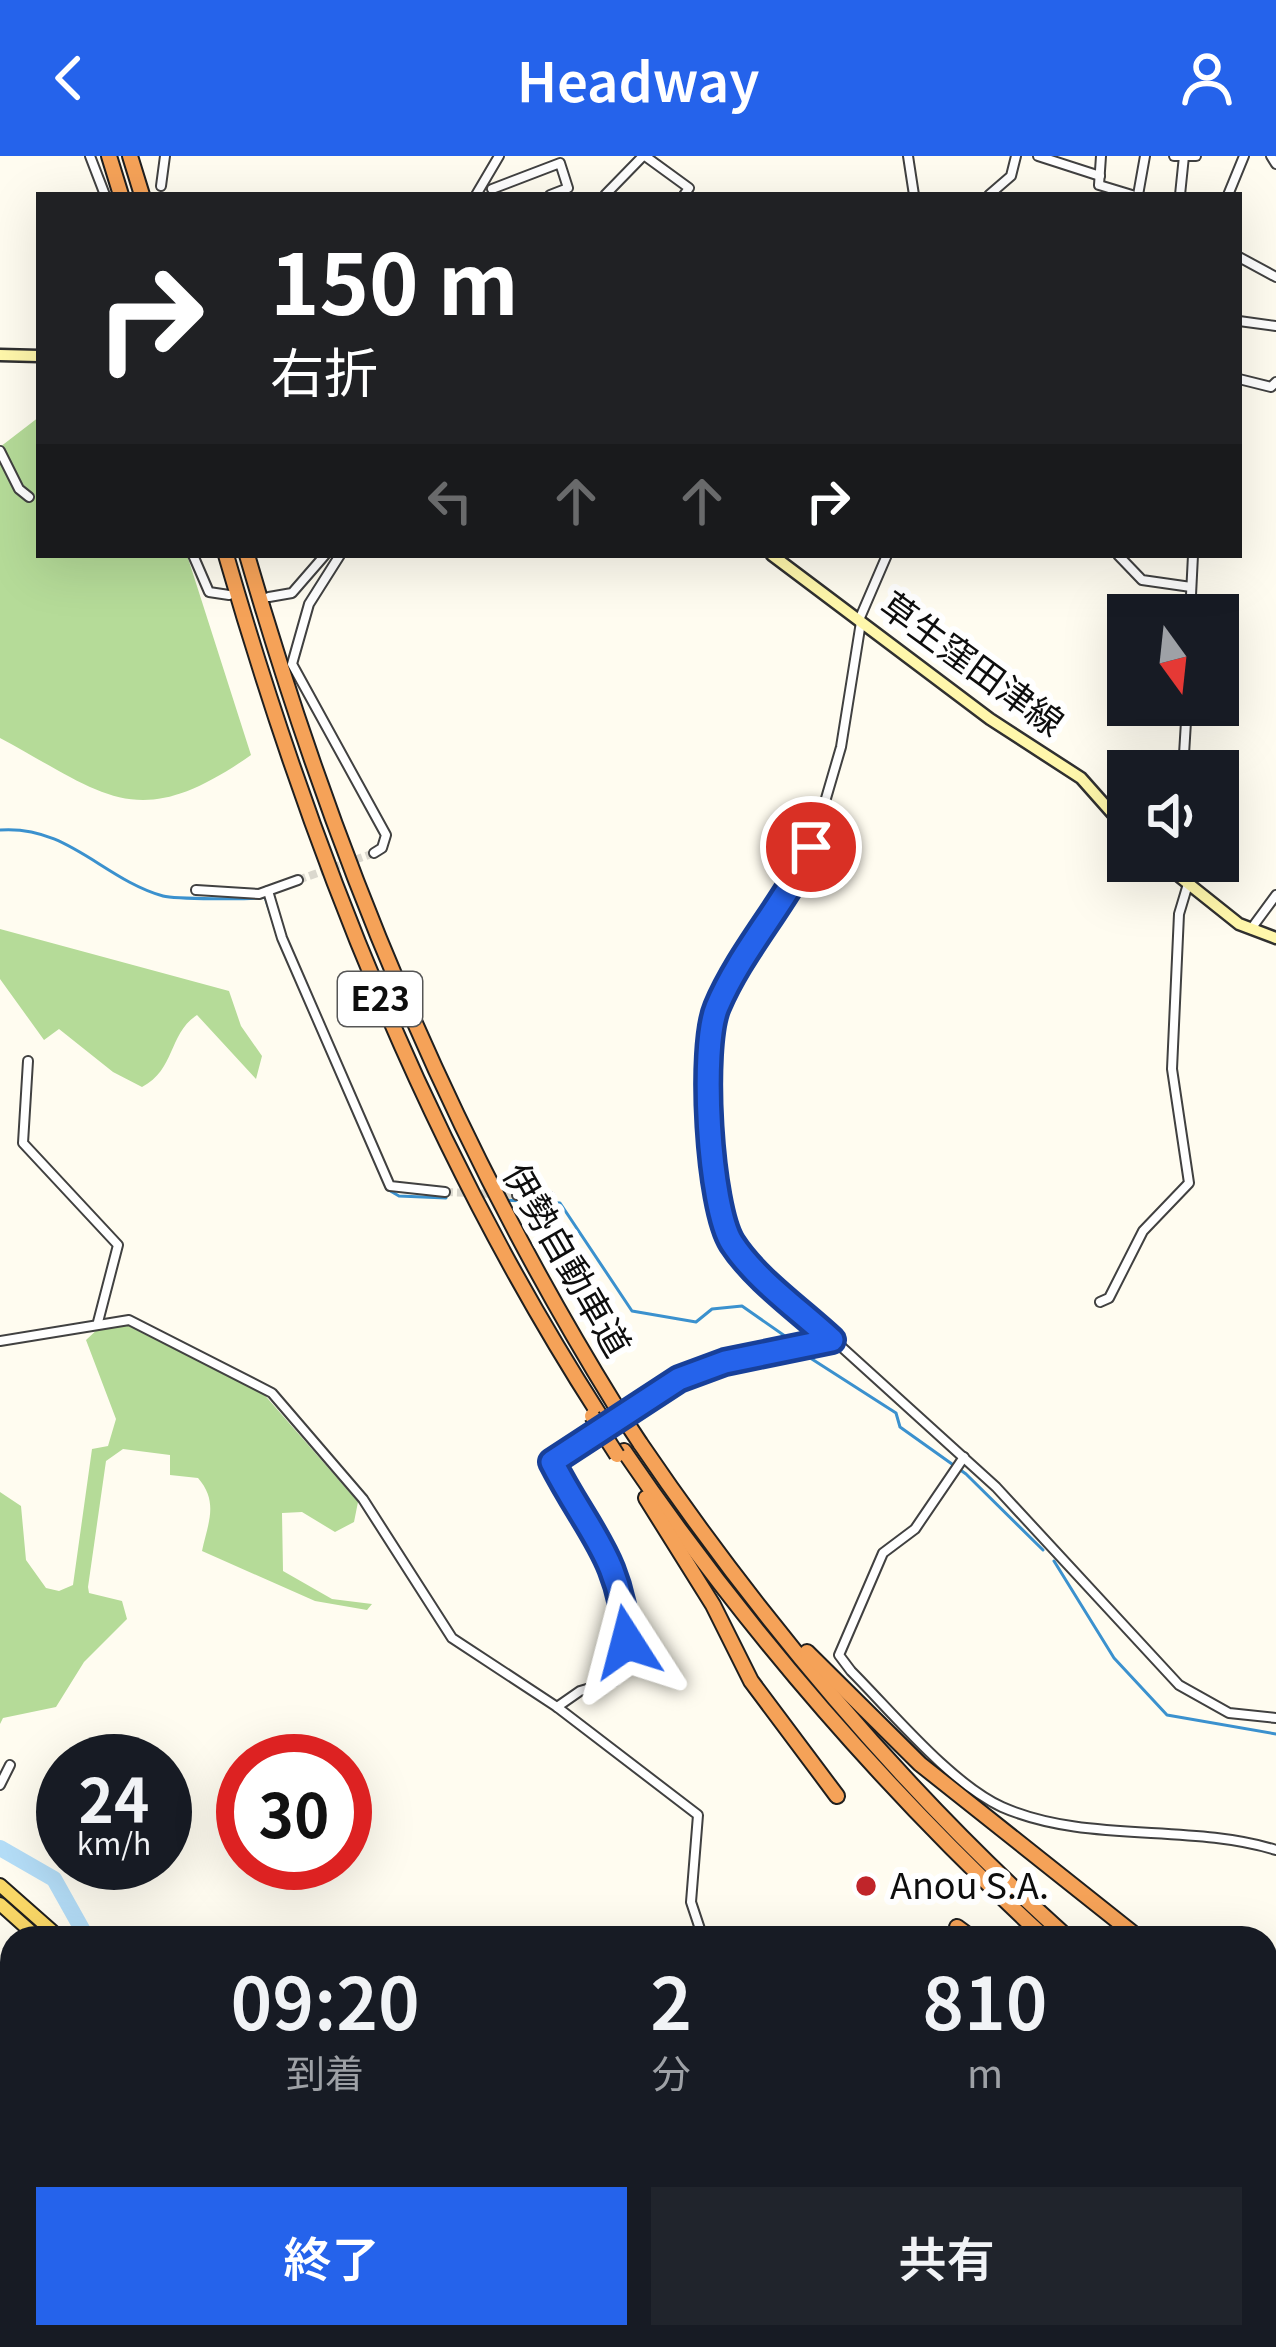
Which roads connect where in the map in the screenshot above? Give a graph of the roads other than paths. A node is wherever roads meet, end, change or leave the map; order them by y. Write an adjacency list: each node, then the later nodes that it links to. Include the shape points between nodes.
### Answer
1 (90, 156): 19 (street)
2 (109, 156): 20 (highway)
3 (130, 156): 21 (highway)
4 (165, 156): 17 (street)
5 (499, 156): 18 (street)
6 (644, 156): 23 (street); 24 (street)
7 (908, 156): 25 (street)
8 (1016, 156): 26 (street, via 1010,176)
9 (1038, 156): 16 (street)
10 (1101, 156): 16 (street)
11 (1145, 156): 28 (street)
12 (1244, 156): 30 (street)
13 (1271, 156): 15 (street)
14 (1185, 157): 29 (street)
15 (1276, 164)
16 (1100, 176): 27 (street, via 1099,185)
17 (161, 186)
18 (492, 189): 22 (street, via 560,163 568,188)
19 (104, 192)
20 (120, 192)
21 (141, 192)
22 (558, 192)
23 (607, 192)
24 (686, 192)
25 (914, 192)
26 (991, 192)
27 (1124, 192)
28 (1136, 192)
29 (1180, 192)
30 (1229, 192)
31 (1242, 258): 32 (street)
32 (1276, 277)
33 (1242, 320): 34 (street)
34 (1276, 326)
35 (0, 355): 36 (main road)
36 (36, 356)
37 (1242, 380): 38 (street)
38 (1276, 382)
39 (0, 452): 40 (street)
40 (29, 497)
41 (194, 558): 52 (street, via 209,592)
42 (227, 558): 73 (highway, 伊勢自動車道 / E23, bridge, via 307,810 381,1003 469,1192)
43 (248, 558): 75 (highway, 伊勢自動車道 / E23, bridge, via 323,800 403,1003 491,1190 615,1405)
44 (323, 558): 53 (street, via 292,593)
45 (338, 558): 56 (street, via 309,604 292,664 386,835)
46 (776, 558): 54 (main road, 草生窪田津線)
47 (886, 558): 54 (street)
48 (1121, 558): 50 (street, via 1142,580)
49 (1193, 558): 50 (street)
50 (1191, 587): 51 (street)
51 (1191, 594)
52 (229, 595)
53 (269, 597)
54 (860, 621): 55 (main road, 草生窪田津線, via 1081,778); 71 (street, via 841,747 815,836 719,1001 706,1057 728,1235)
55 (1107, 807)
56 (374, 853)
57 (298, 880): 61 (street)
58 (1186, 882): 69 (street, via 1172,1069 1190,1183 1143,1232)
59 (1189, 882): 63 (main road)
60 (196, 890): 61 (street)
61 (268, 891): 66 (street, via 388,1183)
62 (1276, 895): 63 (street)
63 (1250, 930): 64 (main road)
64 (1276, 938)
65 (28, 1061): 70 (street, via 23,1143 118,1245)
66 (445, 1192)
67 (517, 1195): 68 (street)
68 (550, 1197)
69 (1100, 1302)
70 (98, 1322): 72 (street); 76 (street, via 134,1321 272,1393 363,1499 452,1638)
71 (832, 1340): 74 (street); 76 (street, via 679,1379 552,1462 605,1545 623,1596 627,1642 614,1681)
72 (0, 1341)
73 (621, 1453): 80 (highway, via 751,1681); 87 (highway, 伊勢自動車道, via 819,1706)
74 (961, 1460): 77 (street, via 1179,1685 1229,1714); 81 (street, via 915,1529 883,1553 839,1655 851,1671 1001,1806 1044,1819)
75 (742, 1583): 88 (highway, 伊勢自動車道, via 867,1736); 89 (highway, via 889,1737)
76 (557, 1707): 86 (street, via 698,1815 691,1902)
77 (1276, 1718)
78 (10, 1766): 79 (street)
79 (0, 1785)
80 (837, 1796)
81 (1276, 1850)
82 (0, 1885): 85 (main road)
83 (0, 1904): 84 (main road)
84 (25, 1926)
85 (46, 1926)
86 (699, 1926)
87 (1032, 1926)
88 (1056, 1926)
89 (1124, 1926)

